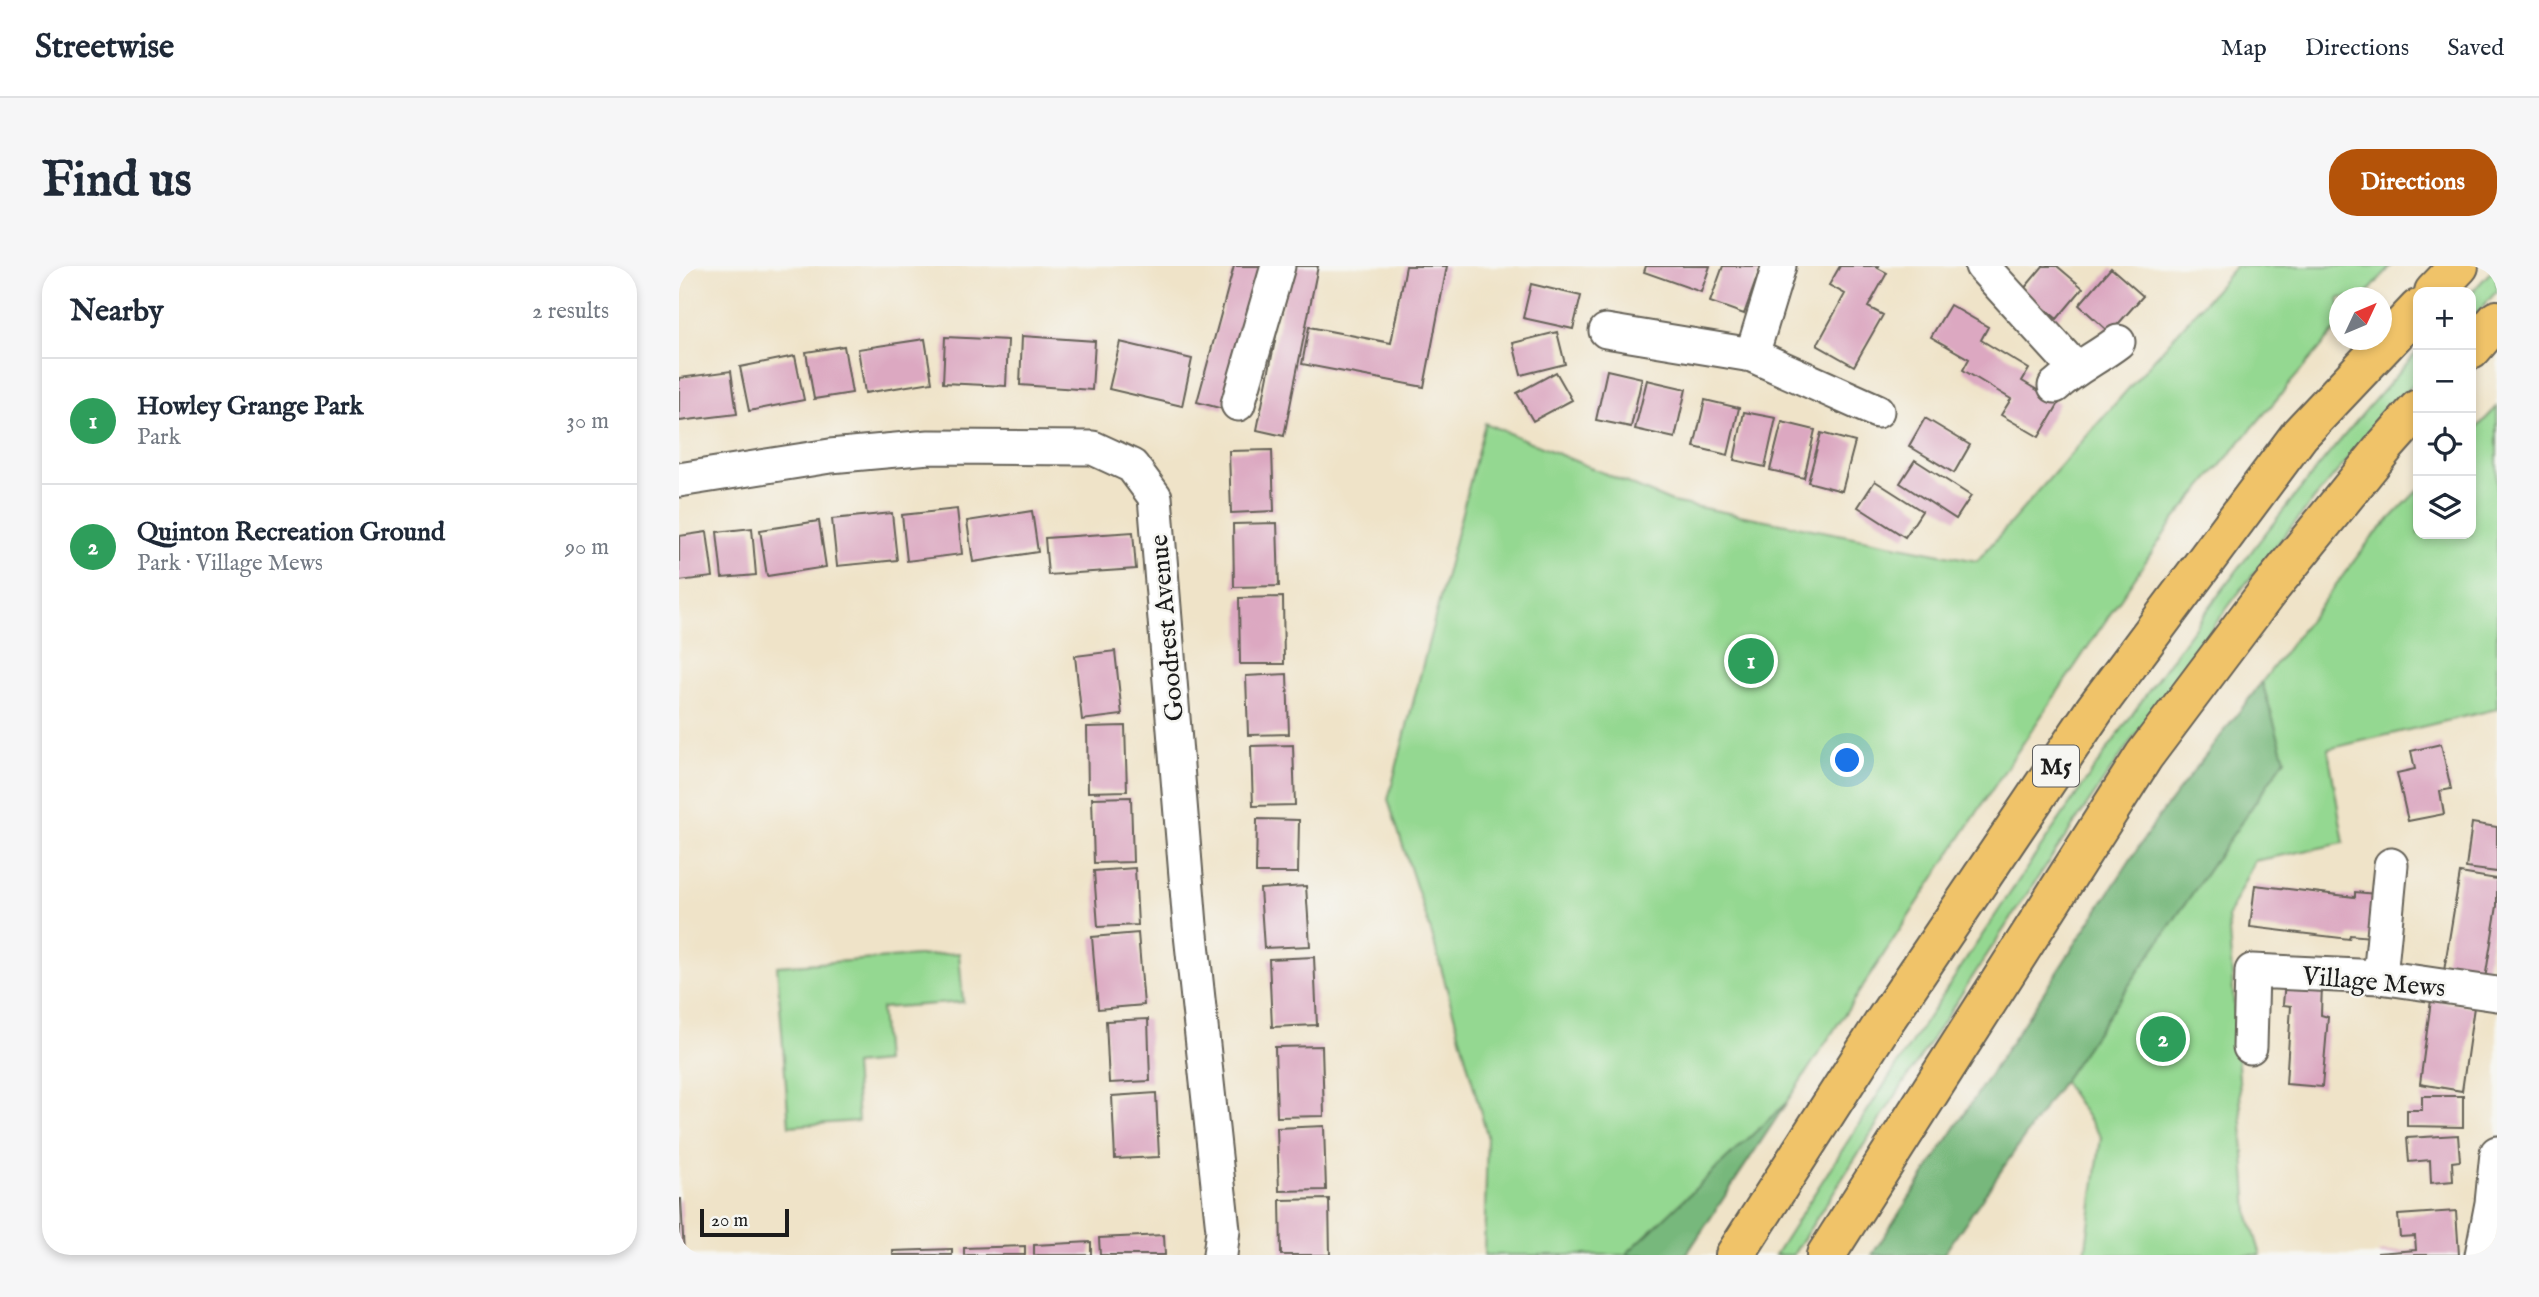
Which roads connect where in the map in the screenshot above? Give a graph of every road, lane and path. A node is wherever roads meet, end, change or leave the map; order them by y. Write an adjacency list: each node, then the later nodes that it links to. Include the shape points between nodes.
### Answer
1 (1278, 266): 12 (street)
2 (1779, 266): 11 (street)
3 (1982, 266): 9 (street, via 2065,377)
4 (2459, 266): 5 (highway)
5 (2439, 287)
6 (2413, 314): 23 (highway, M5, via 2300,434 2095,709 1886,1019)
7 (2497, 320): 10 (highway)
8 (1606, 331): 11 (street)
9 (2118, 342)
10 (2476, 344)
11 (1752, 355): 13 (street)
12 (1238, 404)
13 (1877, 413)
14 (2415, 413): 24 (highway, M5, via 2268,591 2144,756)
15 (679, 480): 22 (street, Goodrest Avenue, via 830,456 929,447 1093,448 1132,466 1139,474 1155,497 1190,925 1223,1230)
16 (2391, 864): 17 (street)
17 (2380, 977): 18 (street, Village Mews); 19 (street, Village Mews, via 2252,971)
18 (2497, 995)
19 (2250, 1047)
20 (2497, 1153): 21 (street)
21 (2495, 1204): 25 (street)
22 (1220, 1255)
23 (1735, 1255)
24 (1826, 1255)
25 (2482, 1255)

